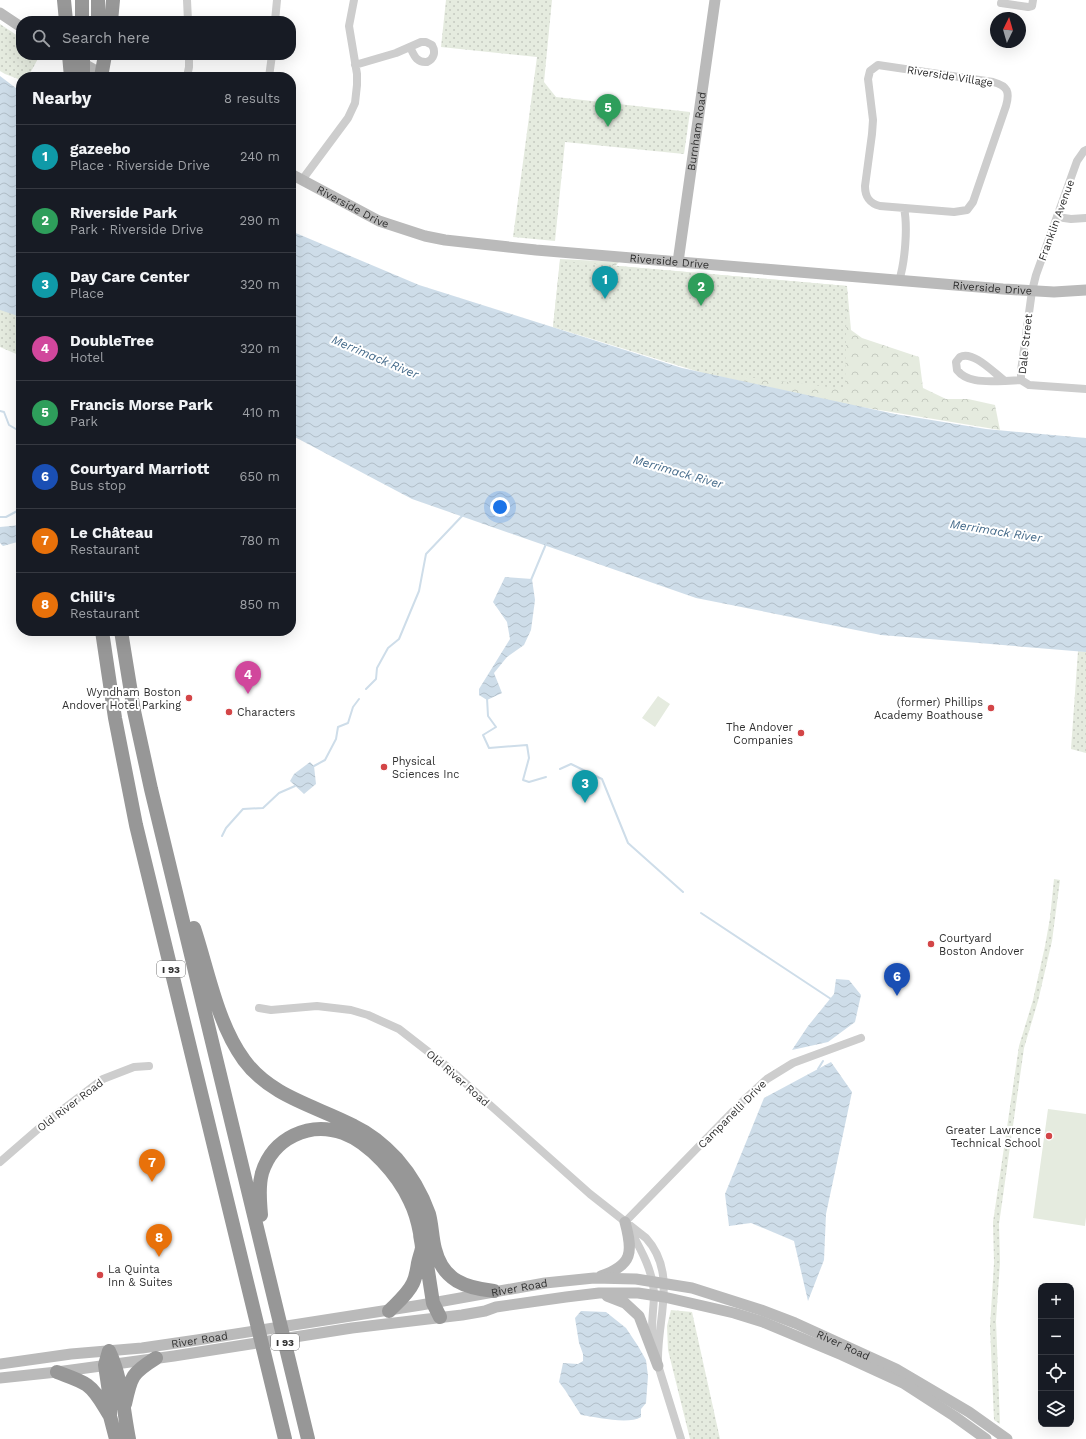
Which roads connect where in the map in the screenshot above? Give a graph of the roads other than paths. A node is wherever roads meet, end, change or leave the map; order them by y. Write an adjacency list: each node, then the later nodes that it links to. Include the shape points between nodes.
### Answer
1 (64, 0): 12 (highway)
2 (82, 0): 13 (highway)
3 (98, 0): 14 (highway)
4 (113, 0): 15 (highway)
5 (187, 0): 16 (street)
6 (277, 0): 17 (street)
7 (354, 0): 27 (street, via 349,26)
8 (715, 0): 41 (main road, Burnham Road)
9 (1034, 0): 10 (street, via 1028,8)
10 (1001, 3)
11 (0, 13): 18 (main road)
12 (66, 16)
13 (82, 16)
14 (98, 16)
15 (111, 16)
16 (188, 16)
17 (275, 16)
18 (16, 24)
19 (410, 47): 27 (street)
20 (69, 60): 28 (highway)
21 (77, 60): 30 (main road)
22 (83, 60): 29 (highway)
23 (98, 60): 31 (highway)
24 (104, 60): 32 (highway)
25 (189, 60): 33 (street)
26 (271, 60): 34 (street)
27 (355, 65): 37 (street, via 357,85 352,112)
28 (70, 72)
29 (83, 72)
30 (99, 72)
31 (100, 72)
32 (101, 72)
33 (188, 72)
34 (270, 72)
35 (1085, 150): 39 (street, Franklin Avenue, via 1077,161)
36 (296, 177): 37 (main road, Riverside Drive)
37 (302, 180): 41 (main road, Riverside Drive, via 379,221 425,236 451,241)
38 (904, 208): 38 (street, Riverside Village, via 954,212 969,208 1006,106 1008,92 1003,85 878,65 870,71 868,79 872,134 866,195 871,203 876,205); 42 (street, via 901,217)
39 (1057, 217): 40 (street); 44 (street, Franklin Avenue)
40 (1086, 218)
41 (678, 262): 42 (main road, Riverside Drive)
42 (898, 281): 44 (main road, Riverside Drive)
43 (1086, 290): 44 (main road, Riverside Drive)
44 (1032, 291): 45 (street, Dale Street)
45 (1021, 380): 46 (street); 47 (street, Dale Street, via 1030,384)
46 (1004, 381): 46 (street, via 968,378 957,370 956,362 962,356 970,355)
47 (1086, 389)
48 (103, 636): 72 (highway, I 93, via 114,718 136,825)
49 (122, 636): 50 (highway, I 93, via 134,711)
50 (166, 853): 56 (highway, via 222,1015 245,1062 282,1093 355,1126 388,1149 422,1196 429,1215); 57 (highway, I 93)
51 (259, 1008): 55 (street, Old River Road, via 271,1010 317,1006 351,1010 398,1029 444,1064)
52 (861, 1038): 55 (street, Campanelli Drive, via 793,1063 767,1079 744,1099)
53 (149, 1066): 54 (street, Old River Road, via 118,1072 103,1079 45,1123)
54 (0, 1162)
55 (625, 1222): 58 (main road, via 630,1247 628,1257 616,1270); 59 (street, Old River Road, via 641,1250); 61 (street, Old River Road, via 653,1245 661,1266)
56 (428, 1249): 57 (highway, via 405,1190 395,1176 370,1149 356,1140 344,1133 320,1129 304,1131 282,1142 262,1173 260,1199); 60 (highway, via 454,1280 470,1288); 63 (highway); 64 (highway, via 413,1284)
57 (265, 1257): 81 (highway, I 93)
58 (594, 1278): 59 (main road, River Road); 60 (main road, River Road)
59 (653, 1281): 61 (main road, River Road)
60 (494, 1291): 63 (main road, River Road)
61 (662, 1291): 62 (main road, River Road); 70 (street); 76 (main road, River Road, via 763,1322 842,1355 903,1383); 84 (main road, River Road, via 692,1288 795,1323 896,1370 969,1412)
62 (599, 1293): 65 (main road, River Road, via 496,1307); 70 (main road, via 625,1303 639,1316)
63 (437, 1302): 64 (main road, River Road); 65 (highway)
64 (389, 1310): 66 (main road, River Road)
65 (440, 1318): 67 (main road, River Road, via 352,1328)
66 (109, 1351): 68 (main road, River Road); 69 (highway)
67 (156, 1358): 69 (main road, River Road); 74 (highway, via 138,1369 131,1380)
68 (0, 1364)
69 (110, 1365): 71 (main road, River Road); 74 (highway); 75 (highway)
70 (658, 1366): 82 (street)
71 (57, 1372): 73 (main road, River Road); 75 (highway, via 87,1385 97,1395)
72 (270, 1373): 79 (highway); 80 (highway, I 93)
73 (0, 1378)
74 (125, 1406): 78 (highway)
75 (110, 1416): 77 (highway)
76 (977, 1435): 83 (main road, River Road)
77 (116, 1439)
78 (129, 1439)
79 (278, 1439)
80 (285, 1439)
81 (308, 1439)
82 (681, 1439)
83 (986, 1439)
84 (1007, 1439)

